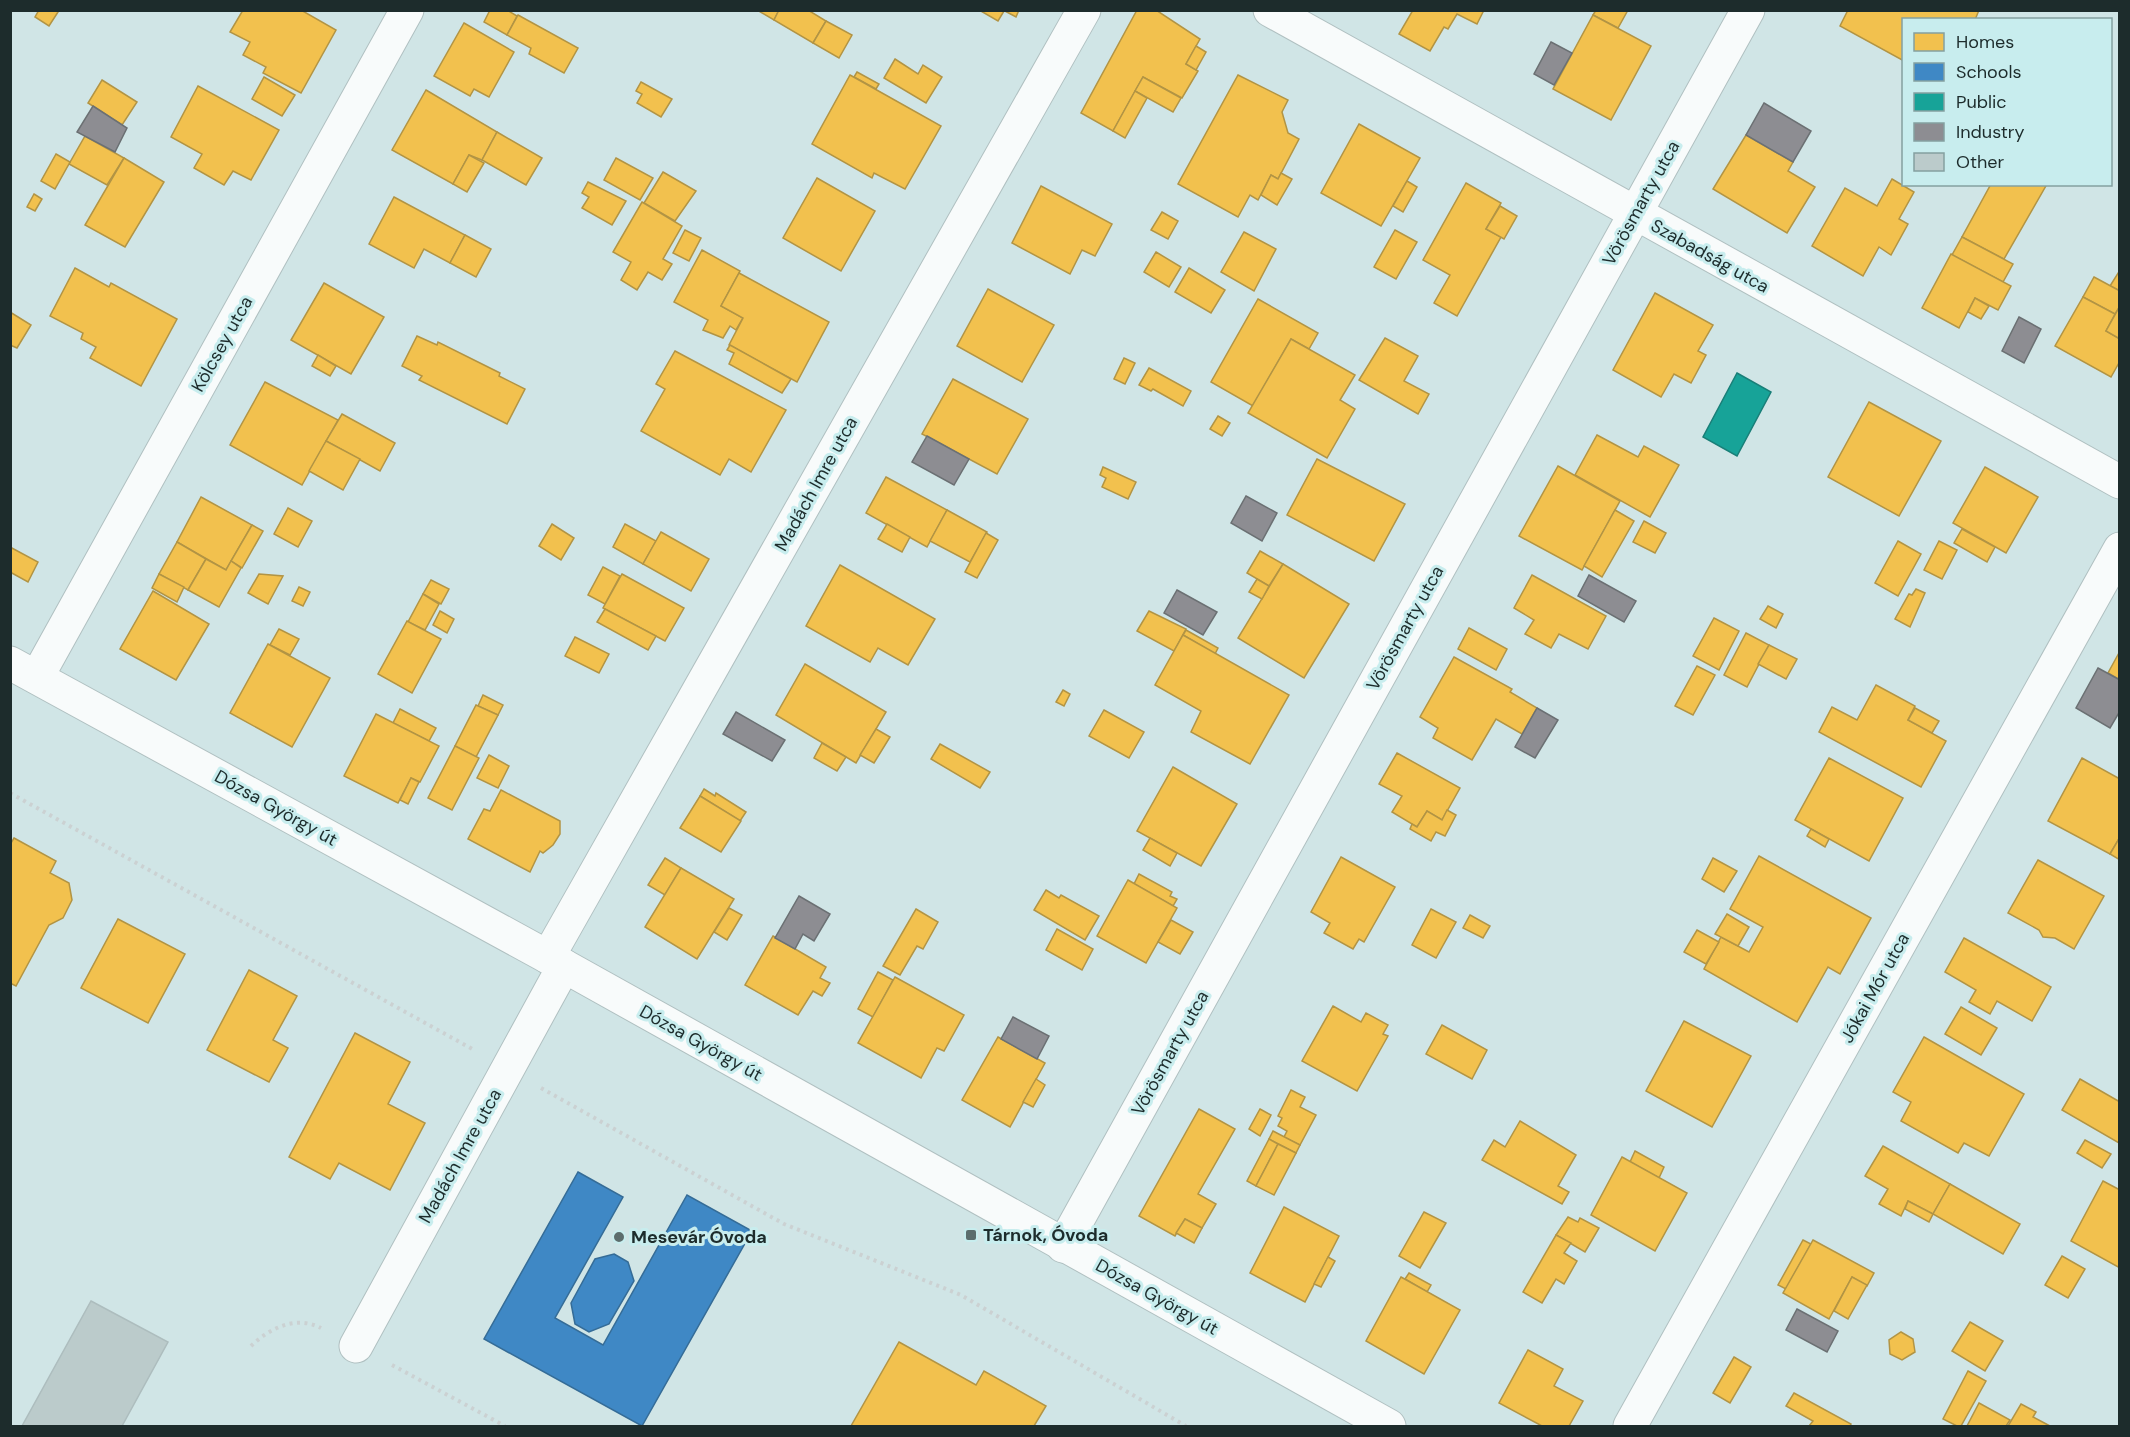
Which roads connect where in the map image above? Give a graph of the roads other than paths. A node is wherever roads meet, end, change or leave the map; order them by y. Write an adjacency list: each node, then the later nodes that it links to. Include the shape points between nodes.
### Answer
1 (407, 10): 8 (street, Kölcsey utca)
2 (1084, 10): 9 (street, Madách Imre utca)
3 (1270, 10): 5 (street, Szabadság utca)
4 (1748, 10): 5 (street, Vörösmarty utca)
5 (1634, 214): 6 (street, Szabadság utca); 10 (street, Vörösmarty utca)
6 (2120, 482)
7 (2120, 549): 13 (street, Jókai Mór utca)
8 (24, 670): 9 (street, Dózsa György út)
9 (556, 962): 10 (street, Dózsa György út); 11 (street, Madách Imre utca, via 508,1069)
10 (1063, 1246): 12 (street, Dózsa György út)
11 (356, 1346)
12 (1389, 1426)
13 (1630, 1426)

